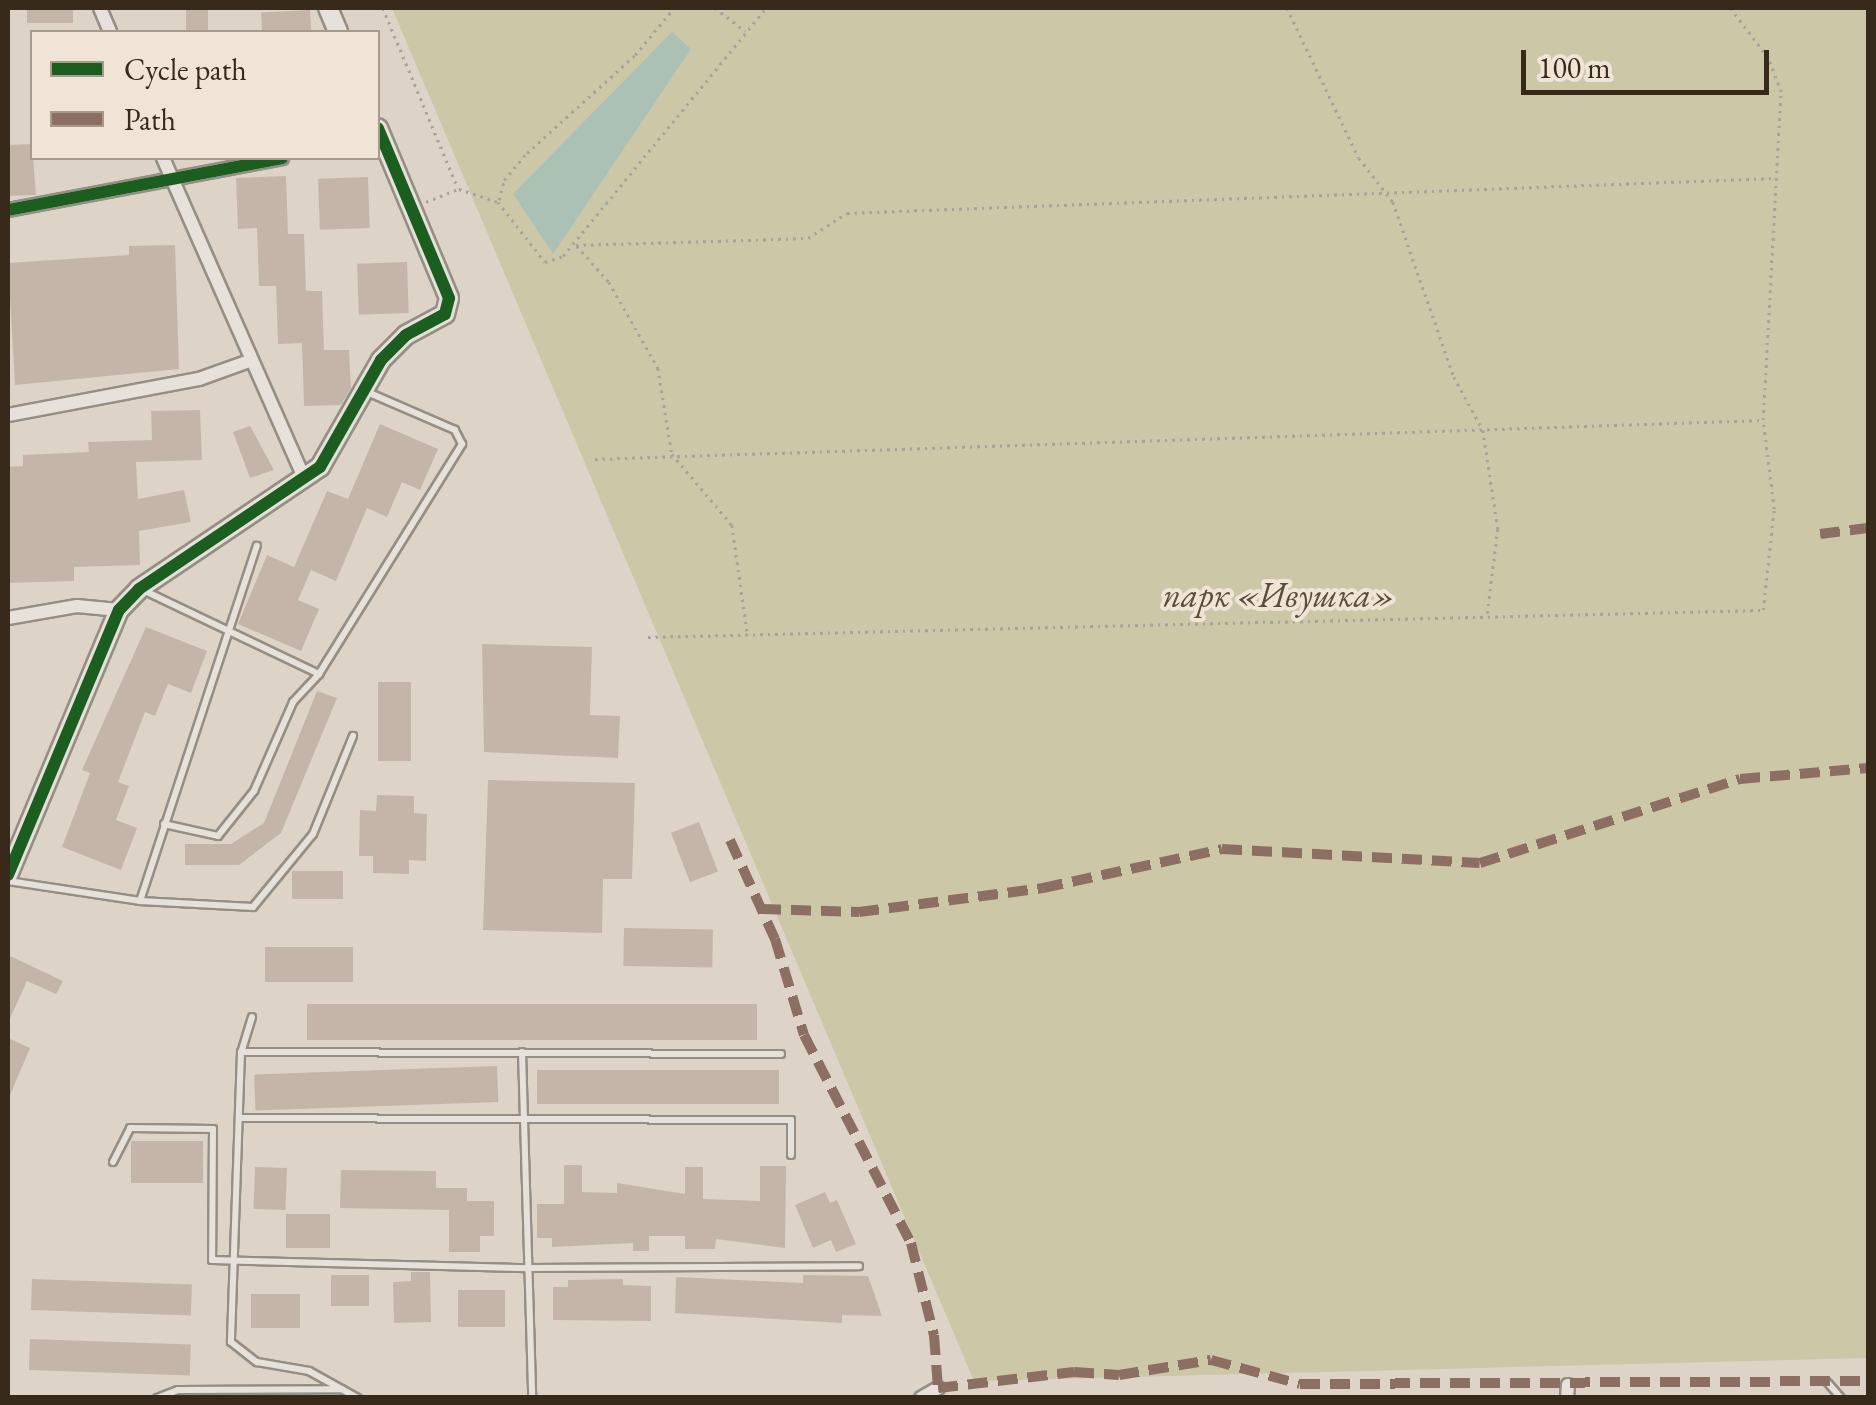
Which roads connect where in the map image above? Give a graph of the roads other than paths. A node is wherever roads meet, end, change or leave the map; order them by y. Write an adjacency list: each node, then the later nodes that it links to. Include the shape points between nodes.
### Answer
1 (380, 137): 7 (street, via 449,298 445,314 406,335 381,360)
2 (164, 160): 4 (street)
3 (271, 160): 4 (street)
4 (172, 178): 5 (street); 6 (street)
5 (8, 210)
6 (252, 360): 8 (street, via 199,379); 9 (street)
7 (366, 391): 9 (street, via 332,453); 15 (lane, via 455,430 462,444)
8 (8, 415)
9 (304, 477): 11 (street)
10 (257, 546): 14 (lane)
11 (139, 588): 12 (street); 14 (lane)
12 (119, 610): 13 (street, via 77,606); 18 (street)
13 (8, 618)
14 (227, 635): 15 (lane); 17 (lane)
15 (319, 674): 17 (lane, via 292,702 254,790 218,836)
16 (353, 736): 19 (lane, via 313,834 253,908)
17 (164, 824): 19 (lane)
18 (8, 878): 19 (lane)
19 (140, 901)
20 (252, 1017): 21 (lane)
21 (241, 1052): 22 (lane); 24 (lane)
22 (522, 1052): 23 (lane); 25 (lane)
23 (780, 1054)
24 (239, 1118): 25 (lane); 28 (lane)
25 (524, 1121): 26 (lane, via 790,1120); 30 (lane)
26 (791, 1155)
27 (112, 1162): 28 (lane, via 130,1128 214,1129 212,1260)
28 (238, 1262): 30 (lane); 32 (lane, via 231,1342 257,1362 309,1371)
29 (858, 1266): 30 (lane)
30 (528, 1268): 36 (lane)
31 (1828, 1383): 38 (lane)
32 (344, 1388): 34 (lane, via 178,1390); 35 (lane)
33 (938, 1388): 37 (street)
34 (157, 1398)
35 (358, 1398)
36 (532, 1398)
37 (920, 1398)
38 (1840, 1398)

